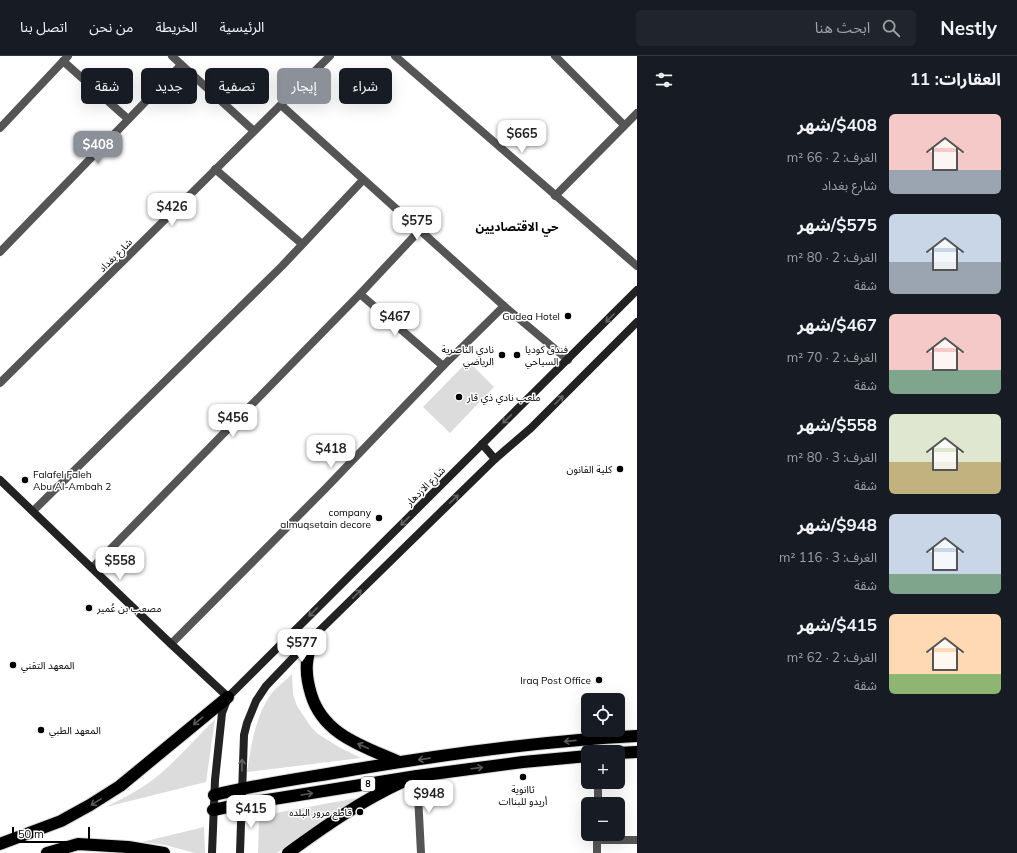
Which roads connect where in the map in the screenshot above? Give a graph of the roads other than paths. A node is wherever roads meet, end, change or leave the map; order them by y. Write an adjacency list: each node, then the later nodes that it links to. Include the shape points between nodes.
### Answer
1 (172, 56): 6 (street)
2 (330, 56): 7 (street, شارع بغداد)
3 (395, 56): 15 (street)
4 (555, 56): 10 (street)
5 (66, 58): 9 (street); 11 (street)
6 (181, 65): 9 (street); 12 (street)
7 (281, 105): 12 (street, شارع بغداد); 14 (street)
8 (637, 113): 10 (street)
9 (128, 119): 18 (street)
10 (624, 125): 15 (street)
11 (0, 128)
12 (254, 131): 13 (street, شارع بغداد)
13 (215, 169): 17 (street); 26 (street, شارع بغداد)
14 (363, 180): 16 (street); 17 (street)
15 (555, 196): 19 (street)
16 (420, 230): 21 (street); 22 (street)
17 (302, 244): 30 (street, via 277,272)
18 (0, 252)
19 (637, 266)
20 (637, 290): 24 (main road, شارع الازدهار, one-way to 24)
21 (360, 294): 25 (street); 31 (street)
22 (504, 306): 24 (street); 25 (street)
23 (637, 322): 28 (main road, one-way to 23, via 531,428)
24 (568, 360): 27 (main road, شارع الازدهار, one-way to 27)
25 (444, 366): 33 (street)
26 (0, 383)
27 (482, 444): 28 (main road); 34 (main road, شارع الازدهار, one-way to 34)
28 (495, 459): 32 (main road, one-way to 28)
29 (0, 480): 30 (main road)
30 (33, 511): 31 (main road)
31 (92, 568): 33 (main road)
32 (311, 639): 39 (highway, one-way to 32, via 347,739 328,725 314,704 308,684 306,664); 41 (main road, one-way to 32, via 244,735 256,701 266,686)
33 (171, 644): 34 (main road)
34 (228, 697): 42 (main road, via 222,714); 48 (highway, one-way to 48, via 120,786 90,806 61,821)
35 (637, 736): 39 (highway, 8, one-way to 39, via 591,738)
36 (637, 752): 37 (highway)
37 (625, 753)
38 (581, 757): 40 (highway, 8, one-way to 38)
39 (399, 762): 41 (highway, 8)
40 (417, 776): 43 (highway, 8, one-way to 40); 54 (highway, via 353,807); 55 (street)
41 (242, 788): 42 (highway, 8); 43 (main road)
42 (214, 795): 44 (main road)
43 (242, 804): 44 (highway, 8); 53 (main road)
44 (213, 810): 52 (main road)
45 (625, 839): 46 (street)
46 (637, 840)
47 (597, 841): 56 (street)
48 (4, 842)
49 (128, 850): 50 (highway, via 78,844); 51 (highway)
50 (47, 853)
51 (164, 853)
52 (212, 853)
53 (240, 853)
54 (288, 853)
55 (421, 853)
56 (597, 853)

